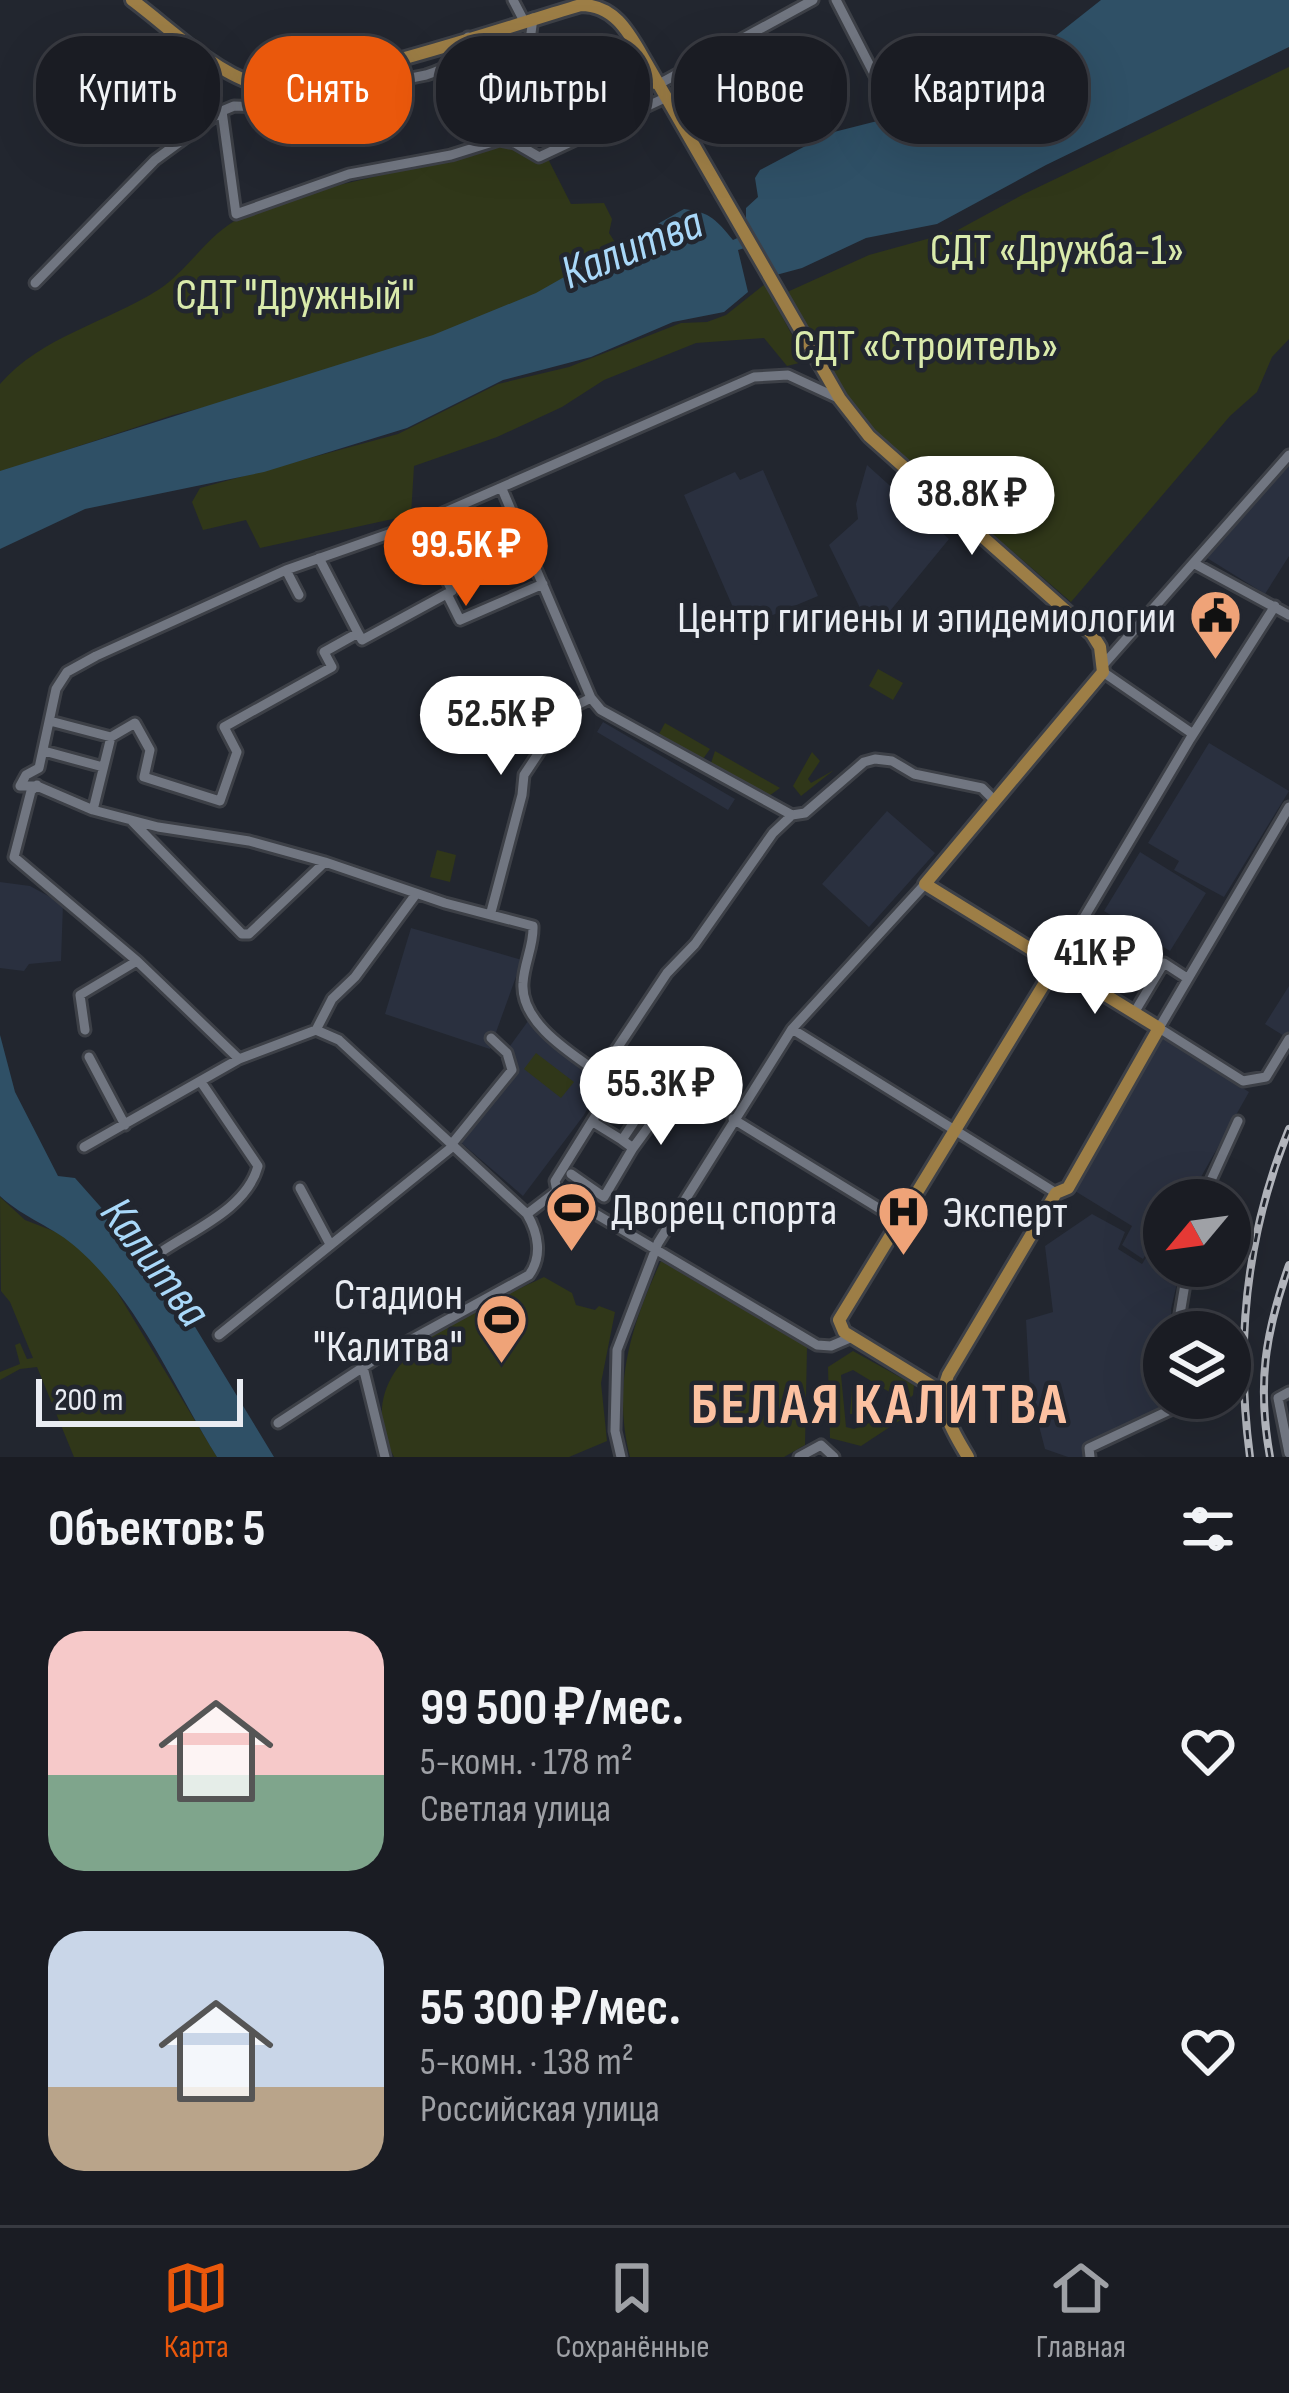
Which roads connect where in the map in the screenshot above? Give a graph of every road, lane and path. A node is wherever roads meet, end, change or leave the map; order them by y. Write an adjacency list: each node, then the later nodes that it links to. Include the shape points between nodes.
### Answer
1 (132, 0): 10 (main road, via 234,76 273,86)
2 (513, 0): 6 (street)
3 (813, 0): 14 (street)
4 (836, 0): 11 (street)
5 (604, 3): 6 (main road); 9 (main road)
6 (529, 19): 7 (main road); 8 (street)
7 (471, 36)
8 (529, 36)
9 (627, 36)
10 (436, 47)
11 (871, 68)
12 (436, 72): 16 (street)
13 (650, 77): 14 (main road)
14 (659, 84): 15 (main road)
15 (667, 97): 16 (street, via 539,158 499,140 349,174 236,214); 18 (main road)
16 (223, 111): 17 (street, via 155,160)
17 (35, 283)
18 (840, 399): 20 (street, via 788,375 754,377); 31 (main road, via 869,436 1092,634)
19 (1289, 454): 23 (street)
20 (502, 488): 21 (street); 25 (street)
21 (420, 523): 22 (street); 26 (street)
22 (319, 558): 24 (street); 30 (street)
23 (1195, 564): 28 (street); 31 (street)
24 (286, 570): 27 (street); 33 (street, via 67,672)
25 (543, 584): 26 (street, via 460,620); 32 (street)
26 (447, 594): 30 (street)
27 (299, 596)
28 (1275, 605): 29 (street); 34 (street)
29 (1289, 615)
30 (360, 636): 35 (street, via 324,652 332,667 224,727 237,752 220,801 144,777 150,750 135,723)
31 (1104, 668): 34 (street); 40 (main road)
32 (591, 698): 43 (street); 48 (street, via 567,710 524,775)
33 (50, 722): 35 (street); 36 (street)
34 (1193, 734): 50 (street)
35 (111, 737): 37 (street)
36 (44, 751): 37 (street); 38 (street)
37 (104, 767): 42 (street)
38 (39, 768): 39 (street); 39 (street, via 20,786)
39 (37, 786): 42 (street); 49 (street, via 14,857)
40 (995, 801): 43 (street, via 982,788 875,759); 46 (main road)
41 (1289, 807): 51 (street)
42 (93, 810): 44 (street)
43 (792, 815): 63 (street, via 668,974)
44 (131, 820): 45 (street); 45 (street, via 242,934)
45 (325, 862): 47 (street)
46 (925, 884): 50 (main road); 56 (street)
47 (416, 894): 48 (street); 58 (street)
48 (491, 912): 63 (street, via 533,926 523,995 554,1039)
49 (137, 962): 57 (street, via 80,995); 62 (street)
50 (1057, 963): 54 (main road); 69 (main road)
51 (1187, 978): 52 (street, via 1164,963); 53 (street)
52 (1155, 979): 53 (street); 54 (street)
53 (1179, 993): 55 (street)
54 (1134, 1013): 55 (main road)
55 (1159, 1028): 60 (street, via 1243,1081 1266,1077); 78 (main road, via 1068,1188)
56 (792, 1029): 65 (street); 69 (street)
57 (85, 1030)
58 (316, 1030): 62 (street); 71 (street, via 339,1040)
59 (491, 1038): 71 (street, via 512,1070)
60 (1289, 1039)
61 (89, 1057): 68 (street)
62 (239, 1059): 64 (street)
63 (603, 1076): 67 (street, via 607,1092)
64 (201, 1082): 68 (street); 83 (street, via 258,1166 254,1183)
65 (733, 1119): 80 (street); 82 (street)
66 (1238, 1121): 75 (street)
67 (593, 1123): 70 (street); 77 (street, via 555,1181)
68 (125, 1125): 72 (street)
69 (954, 1128): 78 (street); 80 (main road)
70 (622, 1140): 73 (street); 73 (street, via 640,1113 652,1122)
71 (452, 1146): 79 (street); 81 (street)
72 (83, 1147)
73 (633, 1148): 74 (street, via 604,1197)
74 (571, 1174)
75 (1212, 1179)
76 (300, 1188): 81 (street)
77 (557, 1191): 79 (street); 82 (street)
78 (1056, 1192): 88 (main road, via 948,1375)
79 (526, 1214): 86 (street, via 538,1235 529,1275)
80 (898, 1220): 85 (main road, via 839,1320)
81 (330, 1244): 84 (street)
82 (655, 1250): 85 (street, via 823,1346); 93 (street, via 617,1350)
83 (161, 1252)
84 (219, 1335)
85 (853, 1337): 88 (main road)
86 (363, 1367): 90 (street); 92 (street)
87 (1289, 1392): 91 (street, via 1278,1398)
88 (942, 1399): 96 (main road)
89 (1151, 1419): 97 (street, via 1089,1448)
90 (278, 1423)
91 (1289, 1453)
92 (386, 1457)
93 (621, 1457)
94 (799, 1457): 95 (street, via 820,1445)
95 (834, 1457)
96 (968, 1457)
97 (1090, 1457)

